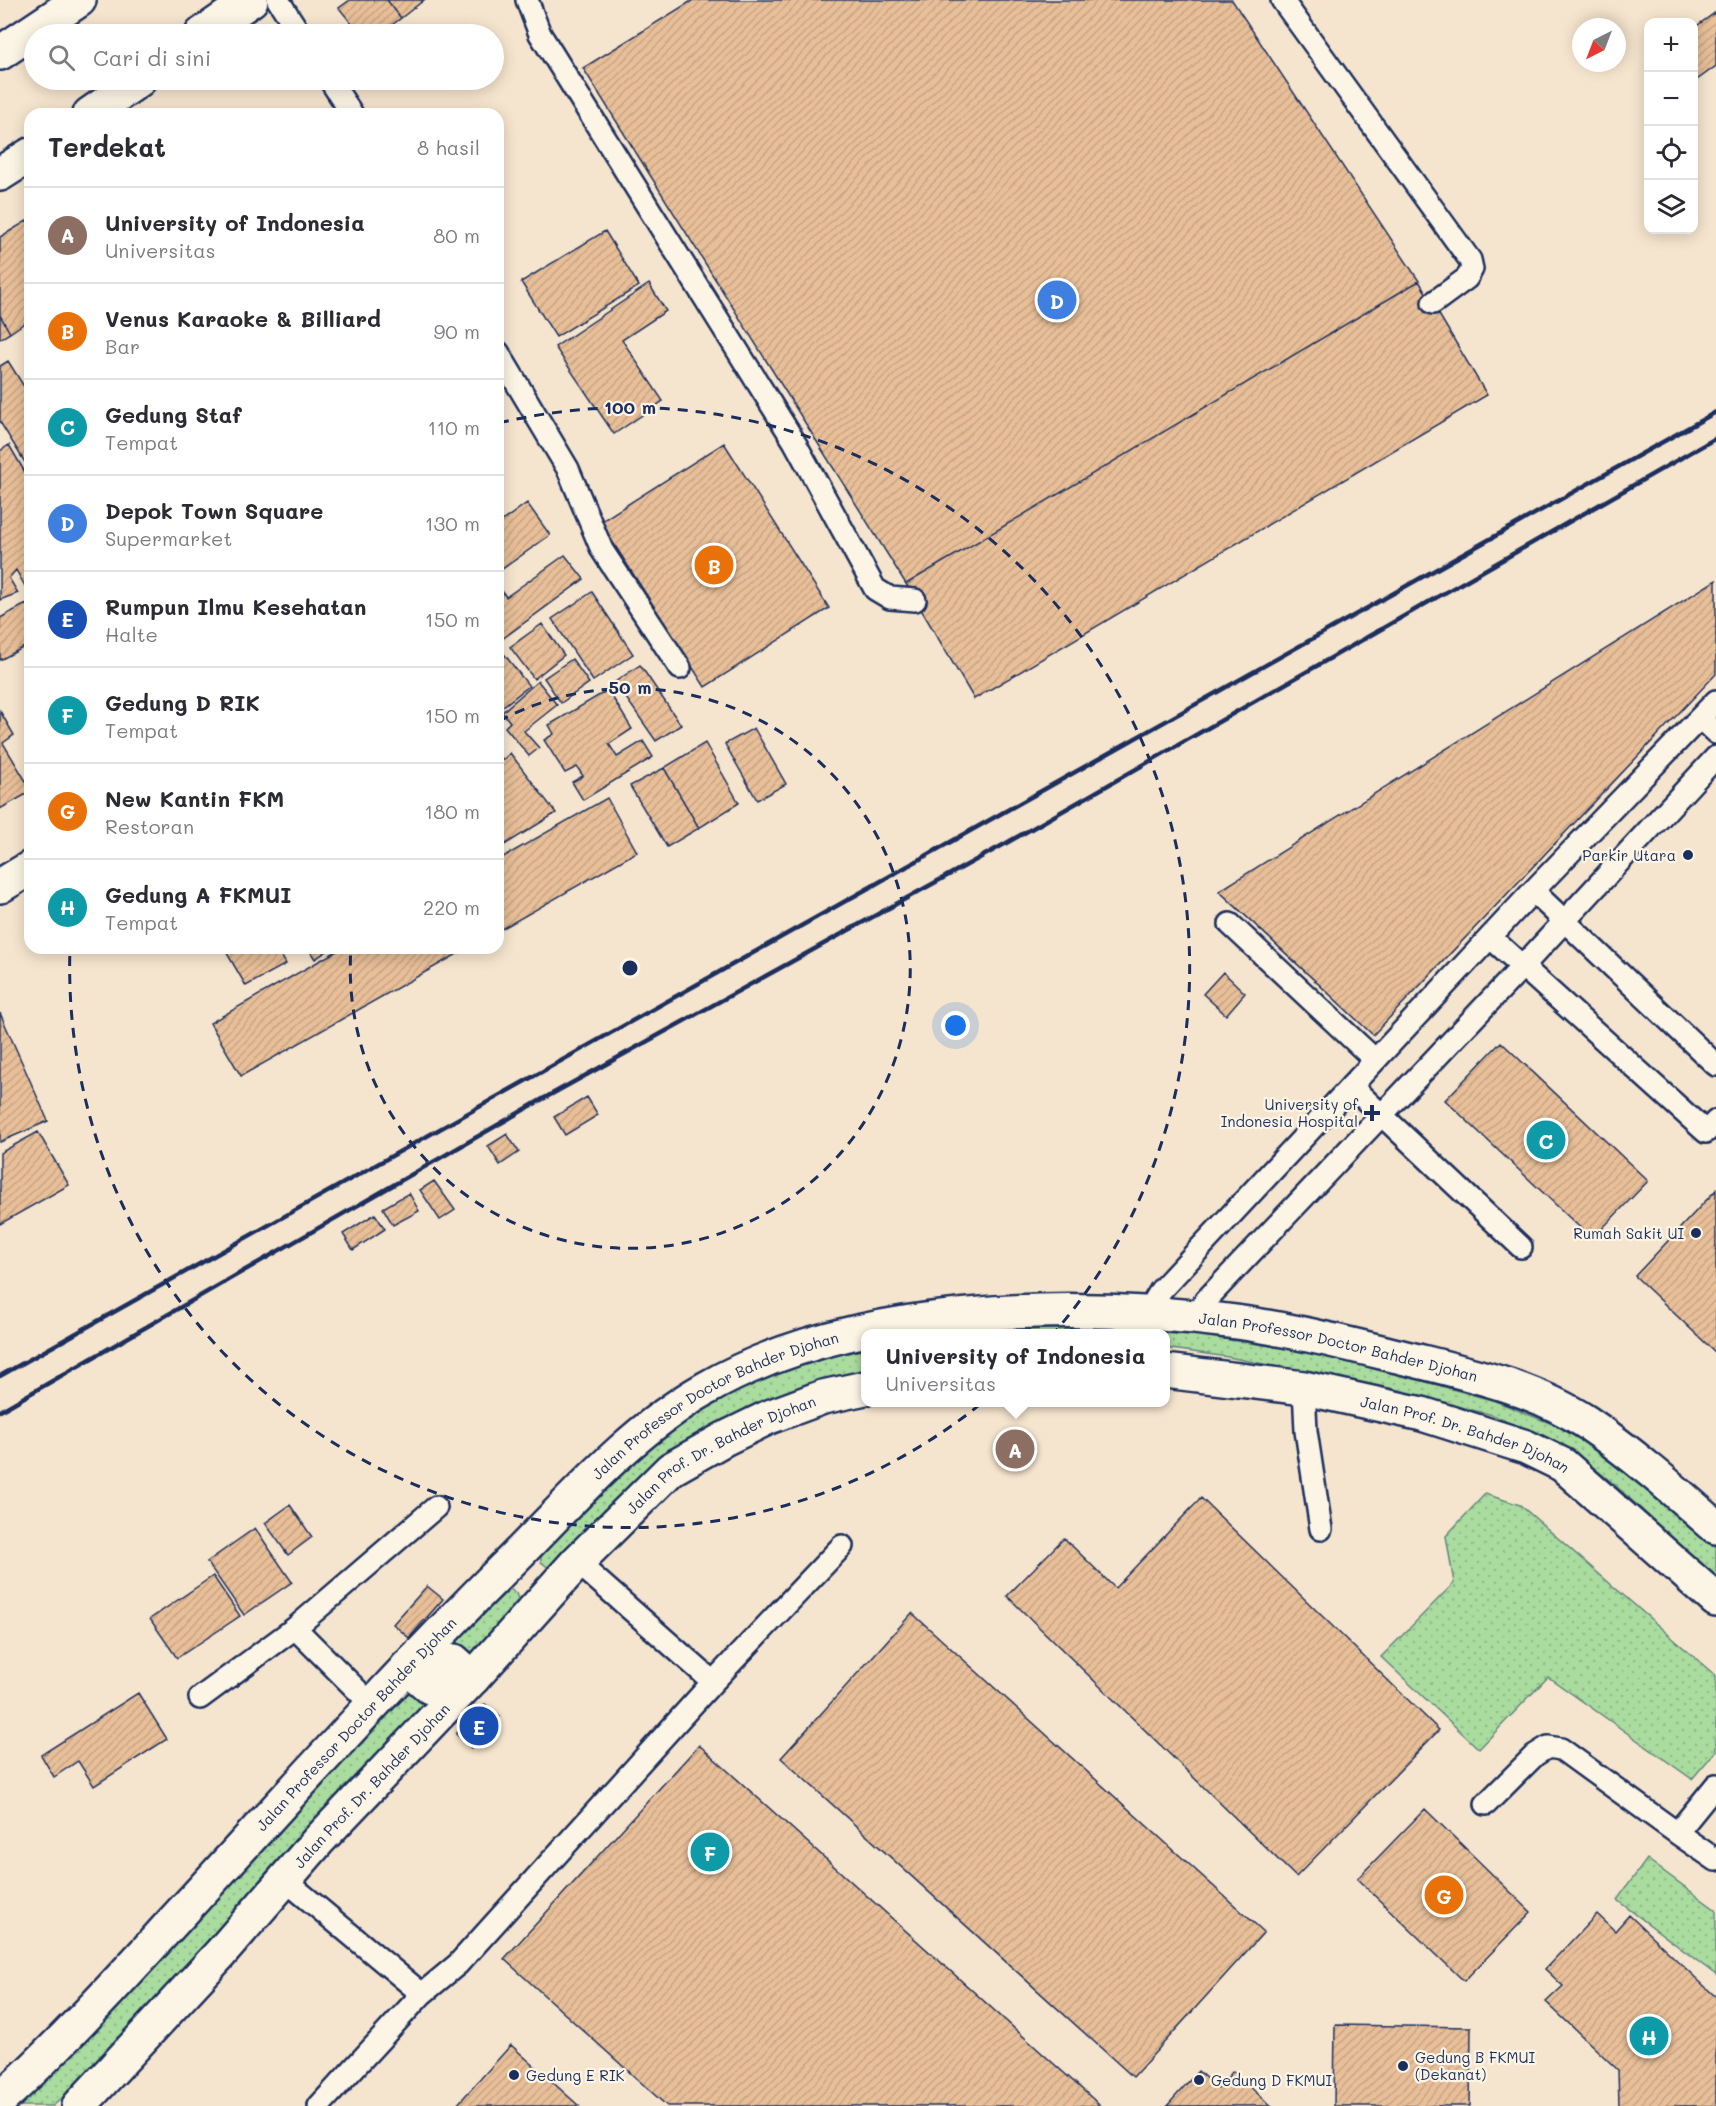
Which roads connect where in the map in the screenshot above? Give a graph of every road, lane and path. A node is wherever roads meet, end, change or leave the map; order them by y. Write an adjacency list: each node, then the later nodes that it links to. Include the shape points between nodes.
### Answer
1 (79, 0): 6 (street)
2 (251, 0): 7 (street)
3 (278, 0): 8 (lane)
4 (527, 0): 19 (lane, via 540,34 794,441 875,589 890,598)
5 (1282, 0): 17 (lane, via 1470,260 1472,268 1467,278)
6 (43, 24)
7 (216, 24)
8 (294, 24)
9 (24, 37): 10 (street)
10 (0, 53)
11 (124, 90): 13 (street)
12 (336, 90): 14 (lane)
13 (98, 108)
14 (348, 108)
15 (24, 159): 16 (street)
16 (0, 174)
17 (1433, 303)
18 (504, 362): 20 (lane, via 568,469 602,549)
19 (915, 600)
20 (680, 668)
21 (1716, 701): 22 (lane)
22 (1700, 718): 23 (lane); 27 (lane)
23 (1716, 733)
24 (1716, 757): 28 (lane)
25 (24, 872): 26 (street)
26 (0, 886)
27 (1533, 891): 28 (lane); 30 (lane)
28 (1564, 921): 31 (lane); 33 (lane)
29 (1230, 924): 32 (lane)
30 (1490, 937): 31 (lane); 32 (lane)
31 (1523, 966): 35 (lane); 36 (lane, via 1706,1132)
32 (1375, 1060): 34 (lane)
33 (1716, 1065)
34 (1351, 1086): 35 (lane); 38 (lane, via 1161,1290)
35 (1381, 1115): 37 (lane); 39 (lane, via 1206,1300)
36 (1716, 1121)
37 (1521, 1247)
38 (1146, 1315): 39 (street, Jalan Professor Doctor Bahder Djohan); 40 (street, Jalan Professor Doctor Bahder Djohan, via 1000,1313)
39 (1195, 1317): 46 (street, Jalan Professor Doctor Bahder Djohan, via 1341,1341 1536,1396 1584,1421)
40 (876, 1329)
41 (861, 1333): 50 (street, Jalan Professor Doctor Bahder Djohan, via 799,1348 750,1366 690,1398 633,1440)
42 (1170, 1372): 43 (street, Jalan Prof. Dr. Bahder Djohan)
43 (1304, 1388): 47 (lane, via 1306,1431); 52 (street, Jalan Prof. Dr. Bahder Djohan, via 1422,1414 1526,1447 1563,1465)
44 (861, 1389): 49 (street, Jalan Prof. Dr. Bahder Djohan, via 823,1396 769,1417 671,1469)
45 (436, 1507): 53 (lane)
46 (1716, 1527)
47 (1321, 1529)
48 (842, 1546): 56 (lane)
49 (577, 1562): 51 (street, Jalan Prof. Dr. Bahder Djohan); 56 (lane)
50 (509, 1563): 51 (street); 54 (street, Jalan Professor Doctor Bahder Djohan)
51 (546, 1597): 55 (street, Jalan Prof. Dr. Bahder Djohan)
52 (1716, 1600)
53 (295, 1628): 57 (lane); 58 (lane)
54 (407, 1667): 55 (street, via 430,1687 454,1660); 58 (street, Jalan Professor Doctor Bahder Djohan)
55 (473, 1678): 63 (street, Jalan Prof. Dr. Bahder Djohan)
56 (713, 1682): 64 (lane, via 458,1964)
57 (200, 1698)
58 (372, 1705): 65 (street, Jalan Professor Doctor Bahder Djohan, via 92,2009)
59 (1716, 1785): 61 (lane)
60 (1486, 1804): 61 (lane, via 1548,1747 1561,1749)
61 (1677, 1833): 62 (lane)
62 (1716, 1860)
63 (285, 1880): 64 (lane); 66 (street, Jalan Prof. Dr. Bahder Djohan)
64 (423, 1994): 67 (lane)
65 (0, 2100)
66 (79, 2106)
67 (319, 2106)

